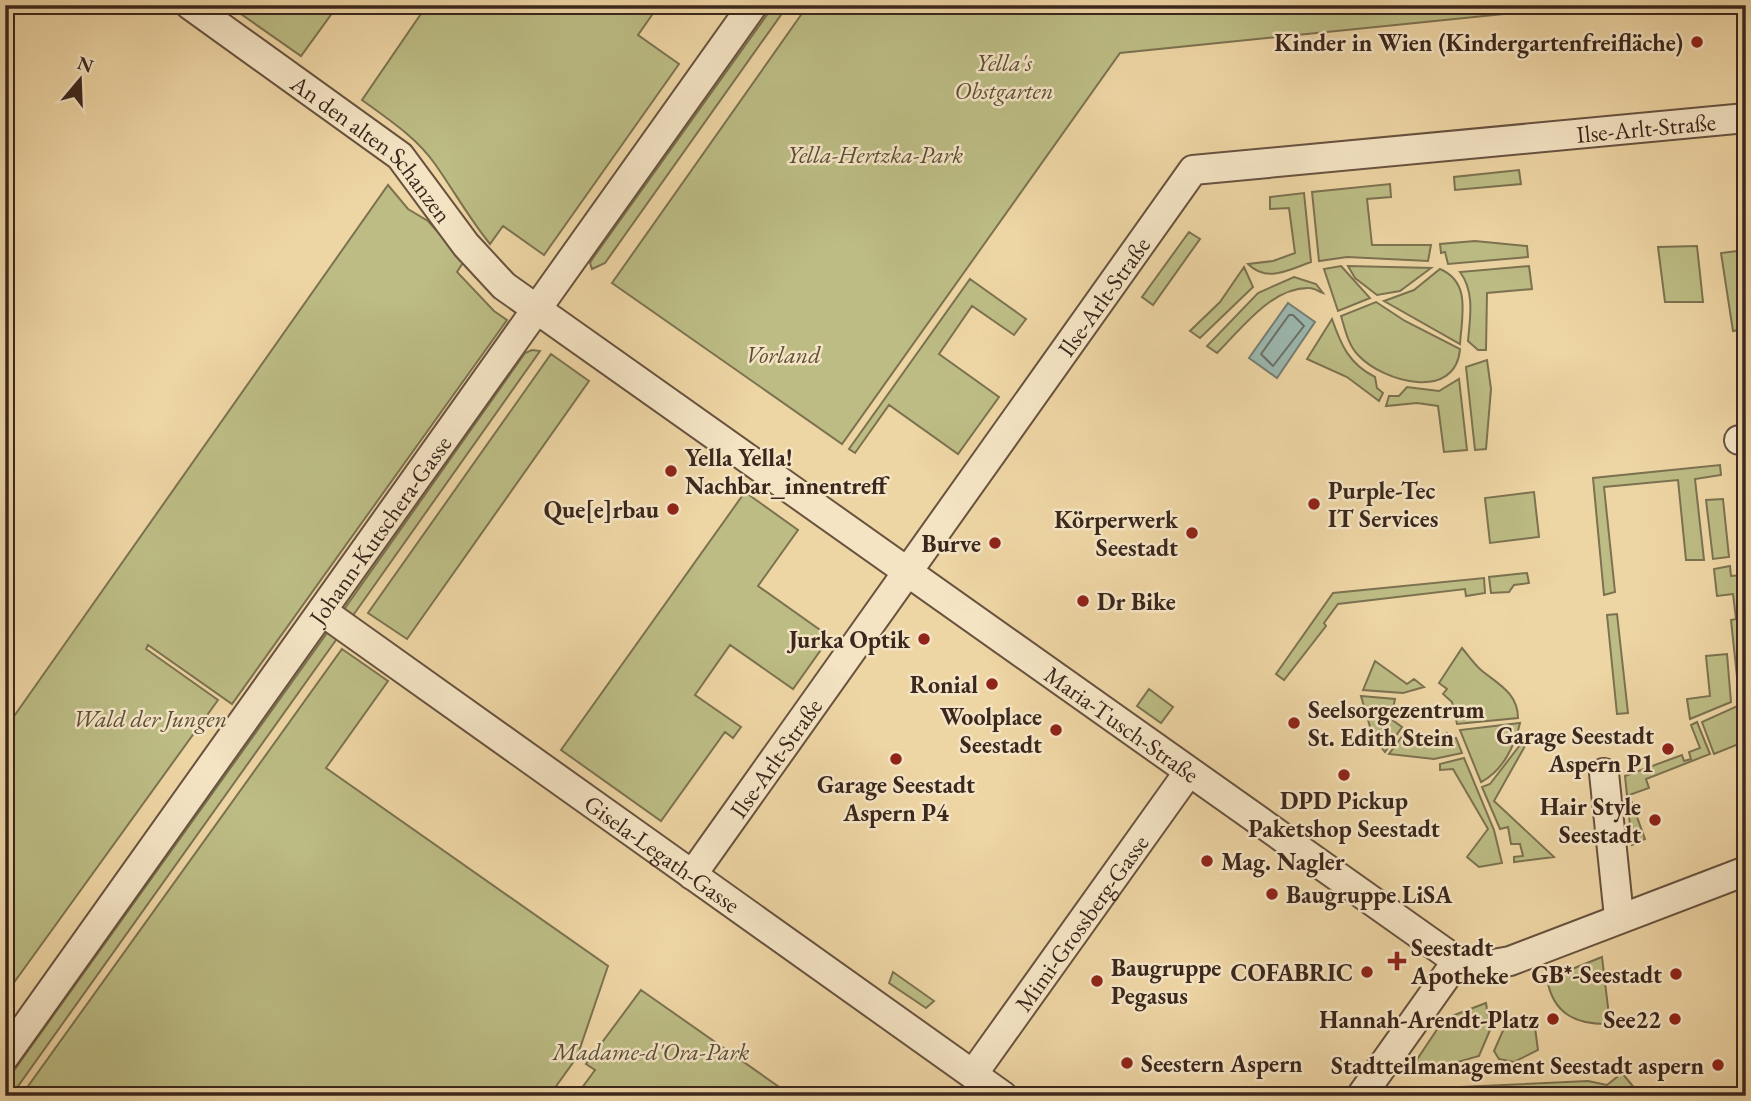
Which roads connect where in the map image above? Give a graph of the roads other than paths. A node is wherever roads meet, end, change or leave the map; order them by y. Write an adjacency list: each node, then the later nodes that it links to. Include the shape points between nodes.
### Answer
1 (190, 5): 4 (street, An den alten Schanzen, via 400,156 473,253 504,286)
2 (753, 5): 4 (street, Johann-Kutschera-Gasse)
3 (1746, 118): 5 (street, Ilse-Arlt-Straße, via 1193,170)
4 (537, 308): 5 (street, Maria-Tusch-Straße); 6 (street, Johann-Kutschera-Gasse)
5 (907, 573): 7 (street, Maria-Tusch-Straße); 10 (street, Ilse-Arlt-Straße)
6 (321, 611): 10 (street, Gisela-Legath-Gasse); 13 (street, Johann-Kutschera-Gasse)
7 (1188, 773): 12 (street, Maria-Tusch-Straße); 14 (street, Mimi-Grossberg-Gasse)
8 (1605, 773): 11 (street)
9 (1746, 871): 11 (street, Maria-Tusch-Straße)
10 (692, 875): 14 (street, Gisela-Legath-Gasse)
11 (1619, 917): 12 (street, Maria-Tusch-Straße, via 1496,965)
12 (1457, 961): 16 (street)
13 (5, 1056)
14 (973, 1074): 15 (street, Gisela-Legath-Gasse)
15 (1003, 1096)
16 (1361, 1096)

